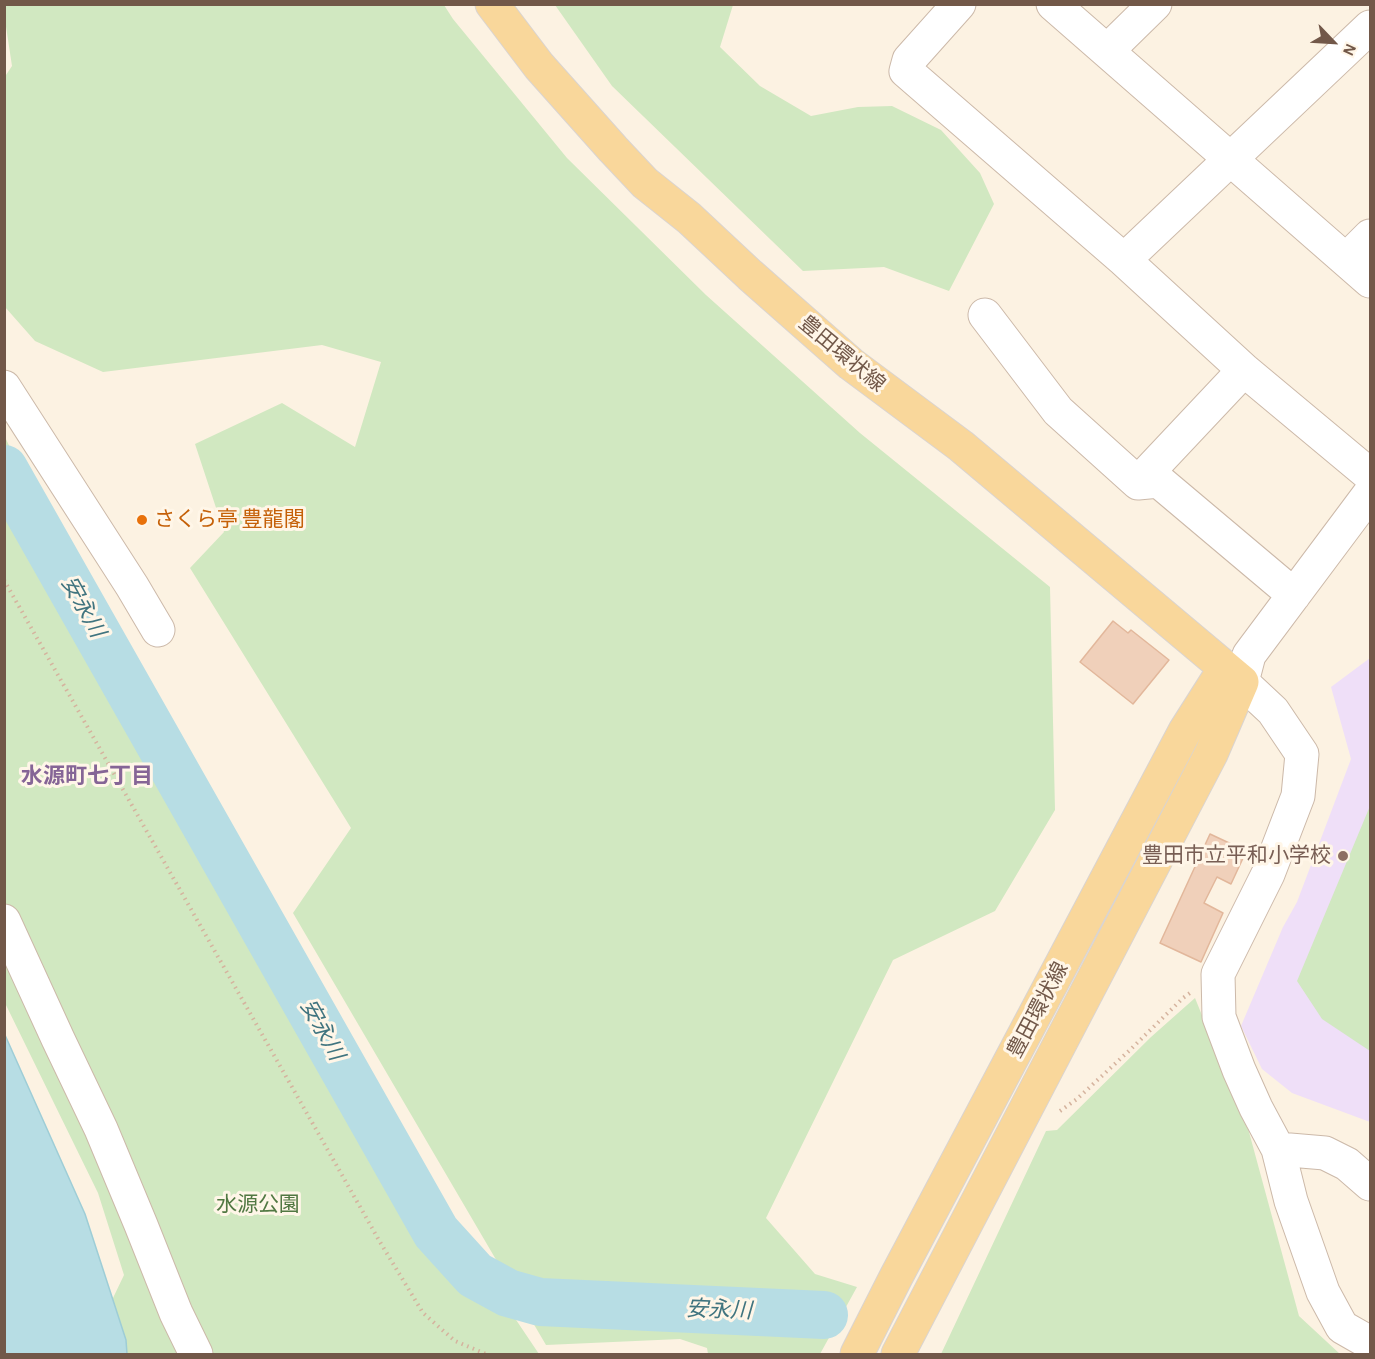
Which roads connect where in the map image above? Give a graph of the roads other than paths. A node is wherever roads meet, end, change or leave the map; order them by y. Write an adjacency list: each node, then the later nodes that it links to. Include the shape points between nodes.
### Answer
1 (492, 4): 20 (main road, 豊田環状線, via 539,66 645,183 851,364)
2 (959, 4): 9 (street, via 909,60 906,71)
3 (1053, 4): 6 (street)
4 (1155, 4): 6 (street)
5 (1371, 27): 7 (street)
6 (1107, 51): 7 (street)
7 (1230, 160): 9 (street); 10 (street)
8 (1371, 236): 10 (street)
9 (1124, 260): 13 (street)
10 (1347, 260): 11 (street)
11 (1371, 281)
12 (985, 315): 16 (street, via 1058,411 1138,483)
13 (1244, 370): 15 (street); 16 (street, via 1149,472)
14 (4, 387): 19 (street)
15 (1371, 475)
16 (1160, 481): 18 (street)
17 (1371, 493): 18 (street)
18 (1294, 595): 20 (street)
19 (158, 630)
20 (1239, 668): 22 (street, via 1302,754 1298,796 1268,874 1218,974 1219,1017 1252,1099); 26 (main road, 豊田環状線, via 1185,731); 27 (main road, 豊田環状線, via 1211,754)
21 (4, 921): 25 (street, via 101,1129)
22 (1278, 1149): 23 (street, via 1324,1153 1347,1164); 24 (street, via 1291,1201 1323,1292 1342,1327)
23 (1371, 1184)
24 (1371, 1342)
25 (196, 1354)
26 (857, 1354)
27 (898, 1354)

